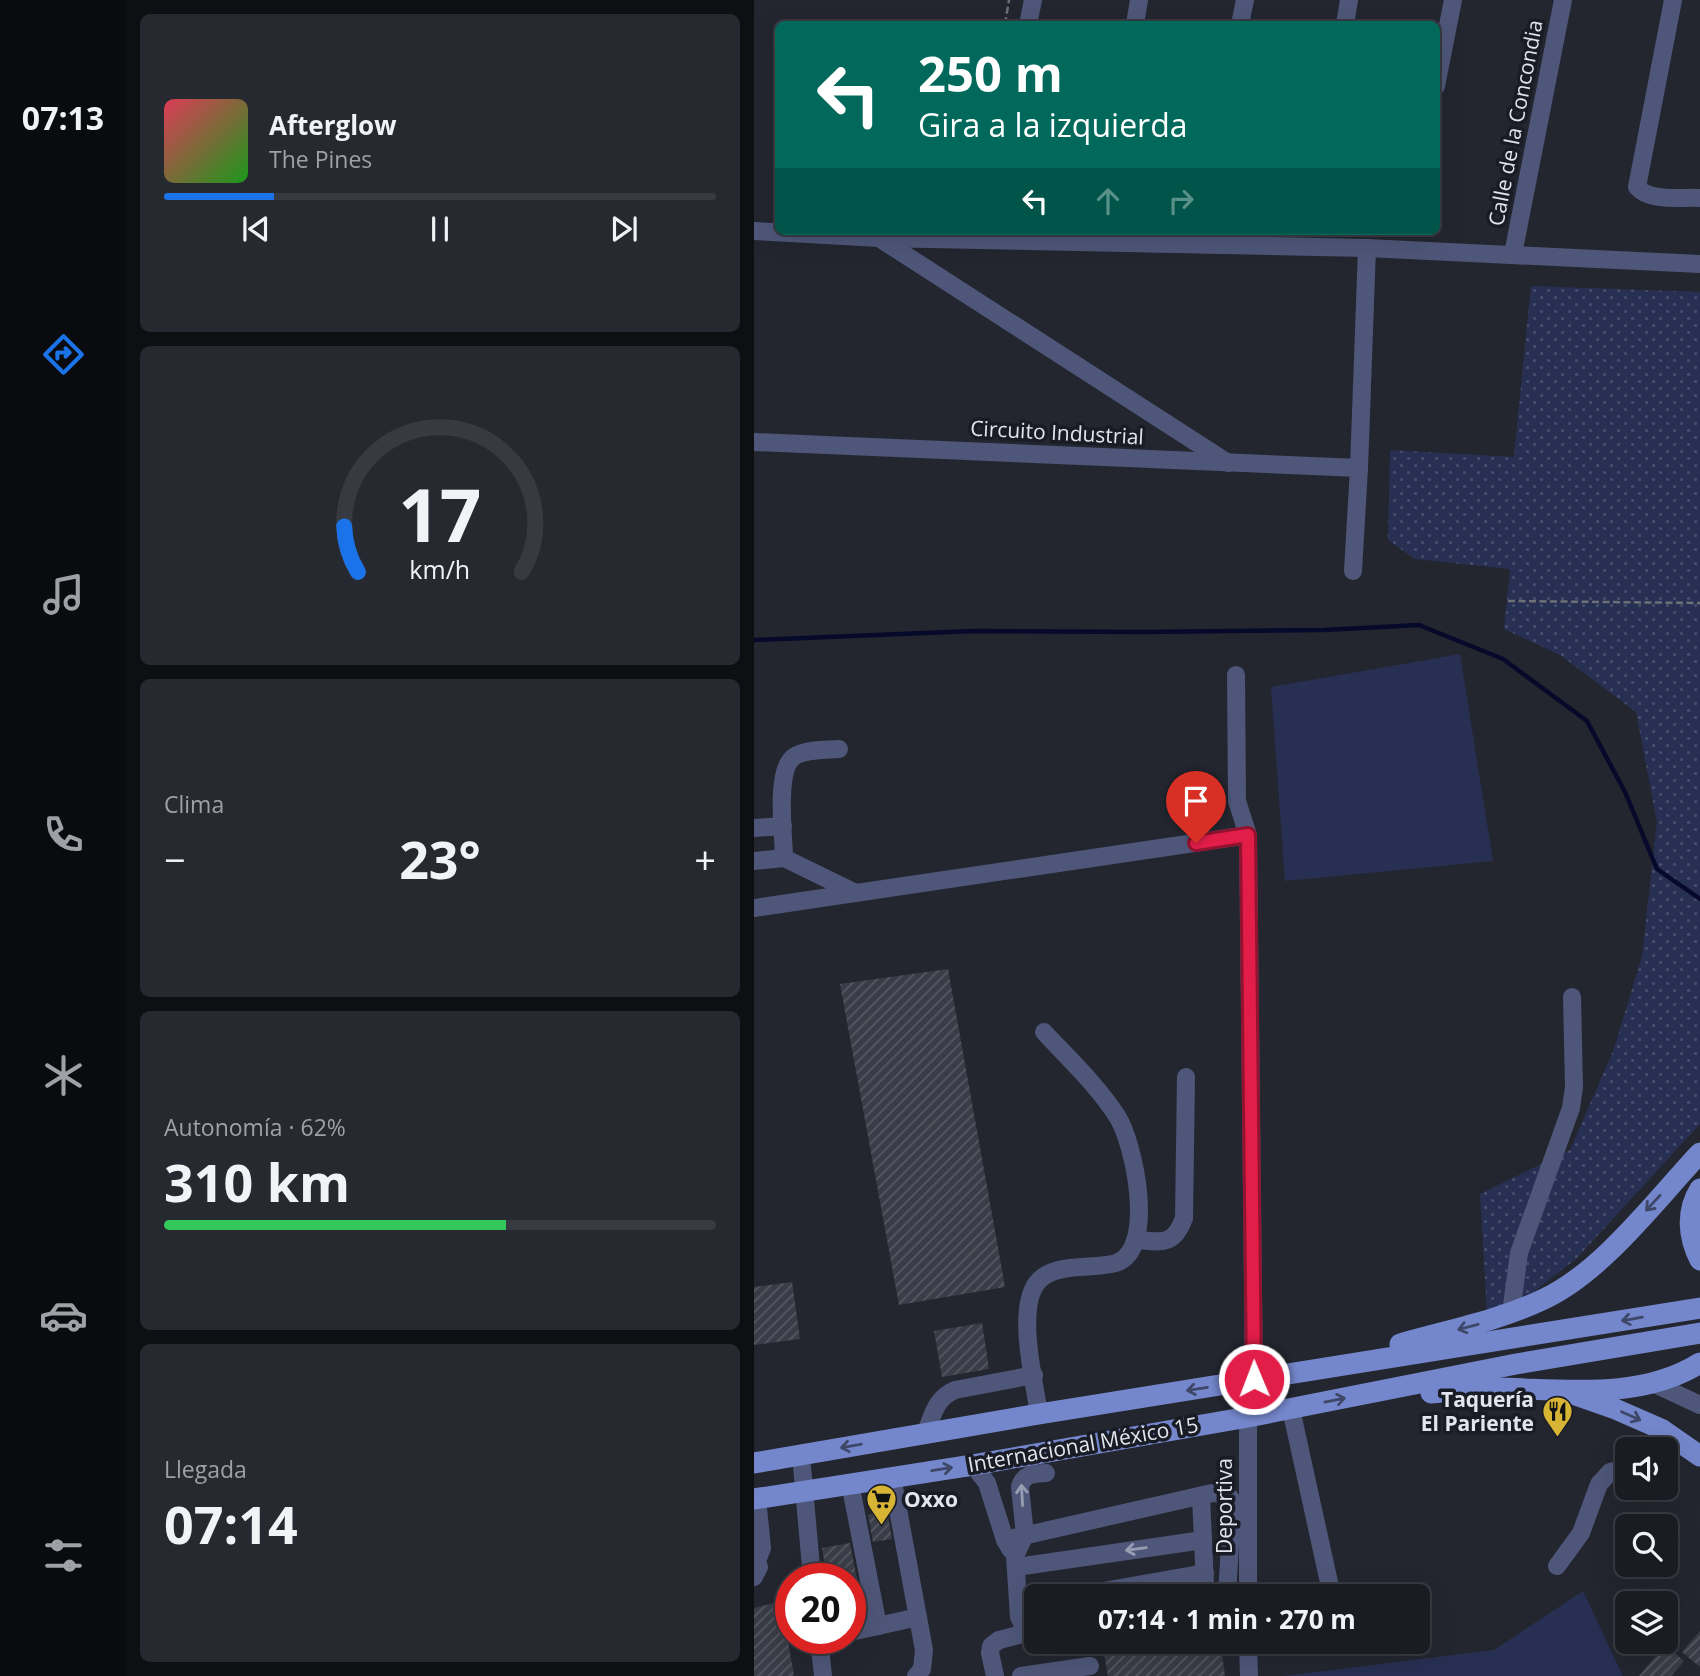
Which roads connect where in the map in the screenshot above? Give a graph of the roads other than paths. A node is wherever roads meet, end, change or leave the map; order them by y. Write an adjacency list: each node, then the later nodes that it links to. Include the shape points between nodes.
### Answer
1 (1033, 0): 8 (street)
2 (1139, 0): 9 (street)
3 (1245, 0): 10 (street)
4 (1349, 0): 11 (street)
5 (1453, 0): 12 (street)
6 (1563, 0): 19 (street, Calle de la Concondia)
7 (1673, 0): 13 (street, via 1637,187 1645,194)
8 (1029, 21)
9 (1136, 21)
10 (1241, 21)
11 (1346, 21)
12 (1440, 66)
13 (1700, 198)
14 (754, 231): 15 (street)
15 (775, 232)
16 (825, 235): 17 (street)
17 (879, 238): 18 (street); 22 (street)
18 (1367, 248): 19 (street); 23 (street)
19 (1514, 254): 20 (street)
20 (1700, 264)
21 (754, 442): 22 (street, Circuito Industrial)
22 (1228, 463): 23 (street, Circuito Industrial)
23 (1359, 468): 24 (street)
24 (1353, 571)
25 (1236, 675): 29 (street, via 1237,801)
26 (839, 748): 27 (street, via 809,751 787,764 782,784)
27 (783, 826): 28 (street); 30 (street)
28 (754, 828)
29 (1248, 835): 32 (street); 47 (street)
30 (784, 858): 31 (street); 32 (street)
31 (754, 861)
32 (856, 893): 33 (street)
33 (754, 908)
34 (1572, 997): 42 (street, via 1571,1108 1519,1253)
35 (1044, 1032): 39 (street, via 1119,1118 1137,1186)
36 (1186, 1077): 39 (street, via 1184,1218 1173,1238)
37 (1700, 1153): 42 (main road, one-way to 42, via 1574,1281)
38 (1700, 1189): 40 (main road, via 1690,1215 1691,1241)
39 (1137, 1240): 46 (street, via 1127,1257 1117,1263 1057,1271 1040,1278 1028,1302 1026,1319)
40 (1700, 1260)
41 (1700, 1308): 45 (main road, Internacional México 15, one-way to 45)
42 (1511, 1313): 45 (main road, one-way to 45)
43 (1700, 1333): 49 (main road, Internacional México 15)
44 (1700, 1363): 48 (main road)
45 (1312, 1370): 47 (main road, Internacional México 15)
46 (1033, 1375): 53 (street); 56 (street, via 945,1395)
47 (1254, 1379): 53 (main road, Internacional México 15, one-way to 53)
48 (1655, 1384): 50 (main road); 51 (street)
49 (1394, 1388): 50 (main road); 52 (main road, Internacional México 15, one-way to 49)
50 (1567, 1392): 55 (main road, one-way to 55)
51 (1700, 1405)
52 (1291, 1409): 54 (main road, Internacional México 15); 81 (street)
53 (1039, 1414): 56 (main road, Internacional México 15)
54 (1248, 1417): 61 (main road, Internacional México 15); 80 (street, Deportiva)
55 (1661, 1429): 57 (street); 59 (main road)
56 (926, 1432): 58 (main road, Internacional México 15, one-way to 58)
57 (1657, 1437)
58 (801, 1455): 60 (main road, Internacional México 15); 66 (street)
59 (1700, 1457)
60 (754, 1463)
61 (973, 1465): 64 (main road, Internacional México 15, one-way to 61); 70 (street, via 987,1483)
62 (1615, 1471): 75 (street, via 1599,1484 1581,1533)
63 (1046, 1473): 69 (street, one-way to 63, via 1022,1479)
64 (892, 1477): 65 (main road, Internacional México 15); 83 (street)
65 (850, 1483): 66 (main road, Internacional México 15); 84 (street)
66 (804, 1490): 68 (main road, Internacional México 15); 74 (street)
67 (1201, 1496): 69 (street); 71 (street); 79 (street, via 1227,1494 1231,1499)
68 (755, 1499): 72 (street)
69 (1025, 1535): 70 (street); 73 (street)
70 (1005, 1540): 73 (street)
71 (1203, 1540): 73 (street, one-way to 73); 76 (street)
72 (756, 1559)
73 (1015, 1561): 82 (street)
74 (811, 1563)
75 (1557, 1566)
76 (1205, 1573): 77 (street); 78 (street)
77 (1143, 1584)
78 (1205, 1584)
79 (1227, 1584)
80 (1248, 1584)
81 (1329, 1584)
82 (1024, 1594)
83 (918, 1617): 84 (street); 91 (street, via 924,1660)
84 (878, 1626): 85 (street)
85 (866, 1629)
86 (1024, 1635): 92 (street, via 991,1646)
87 (821, 1654): 90 (street)
88 (1248, 1654): 94 (street)
89 (1090, 1665): 93 (street)
90 (823, 1676)
91 (916, 1676)
92 (995, 1676)
93 (1021, 1676)
94 (1249, 1676)

